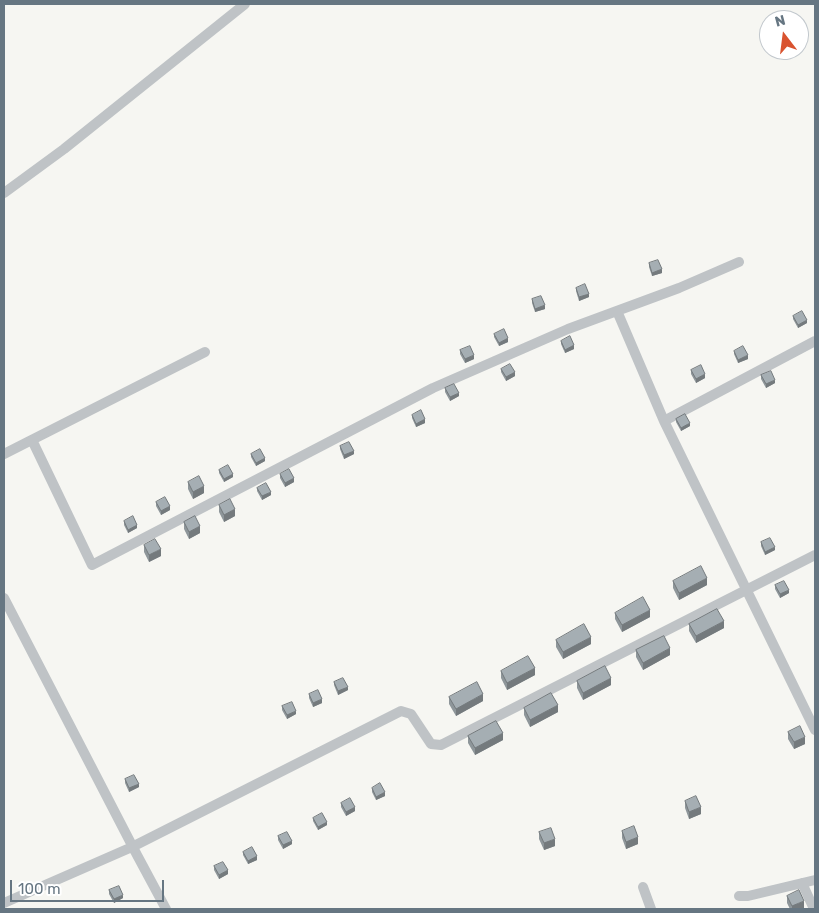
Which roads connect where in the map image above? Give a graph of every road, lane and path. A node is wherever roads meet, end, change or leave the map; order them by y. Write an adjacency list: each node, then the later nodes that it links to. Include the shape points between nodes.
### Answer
1 (245, 4): 2 (street, via 64,150)
2 (4, 193)
3 (739, 262): 4 (street)
4 (617, 311): 7 (street); 8 (street, via 433,388 92,565)
5 (815, 341): 7 (street)
6 (205, 352): 8 (street)
7 (664, 421): 11 (street)
8 (32, 440): 9 (street)
9 (4, 454)
10 (815, 555): 11 (street)
11 (747, 590): 13 (street); 14 (street, via 441,745 431,744 411,714 401,711)
12 (4, 598): 14 (street)
13 (815, 730)
14 (132, 846): 19 (street); 20 (street)
15 (815, 880): 16 (street)
16 (802, 883): 18 (street); 22 (street)
17 (643, 887): 21 (street)
18 (739, 896)
19 (4, 903)
20 (166, 909)
21 (651, 909)
22 (814, 909)

